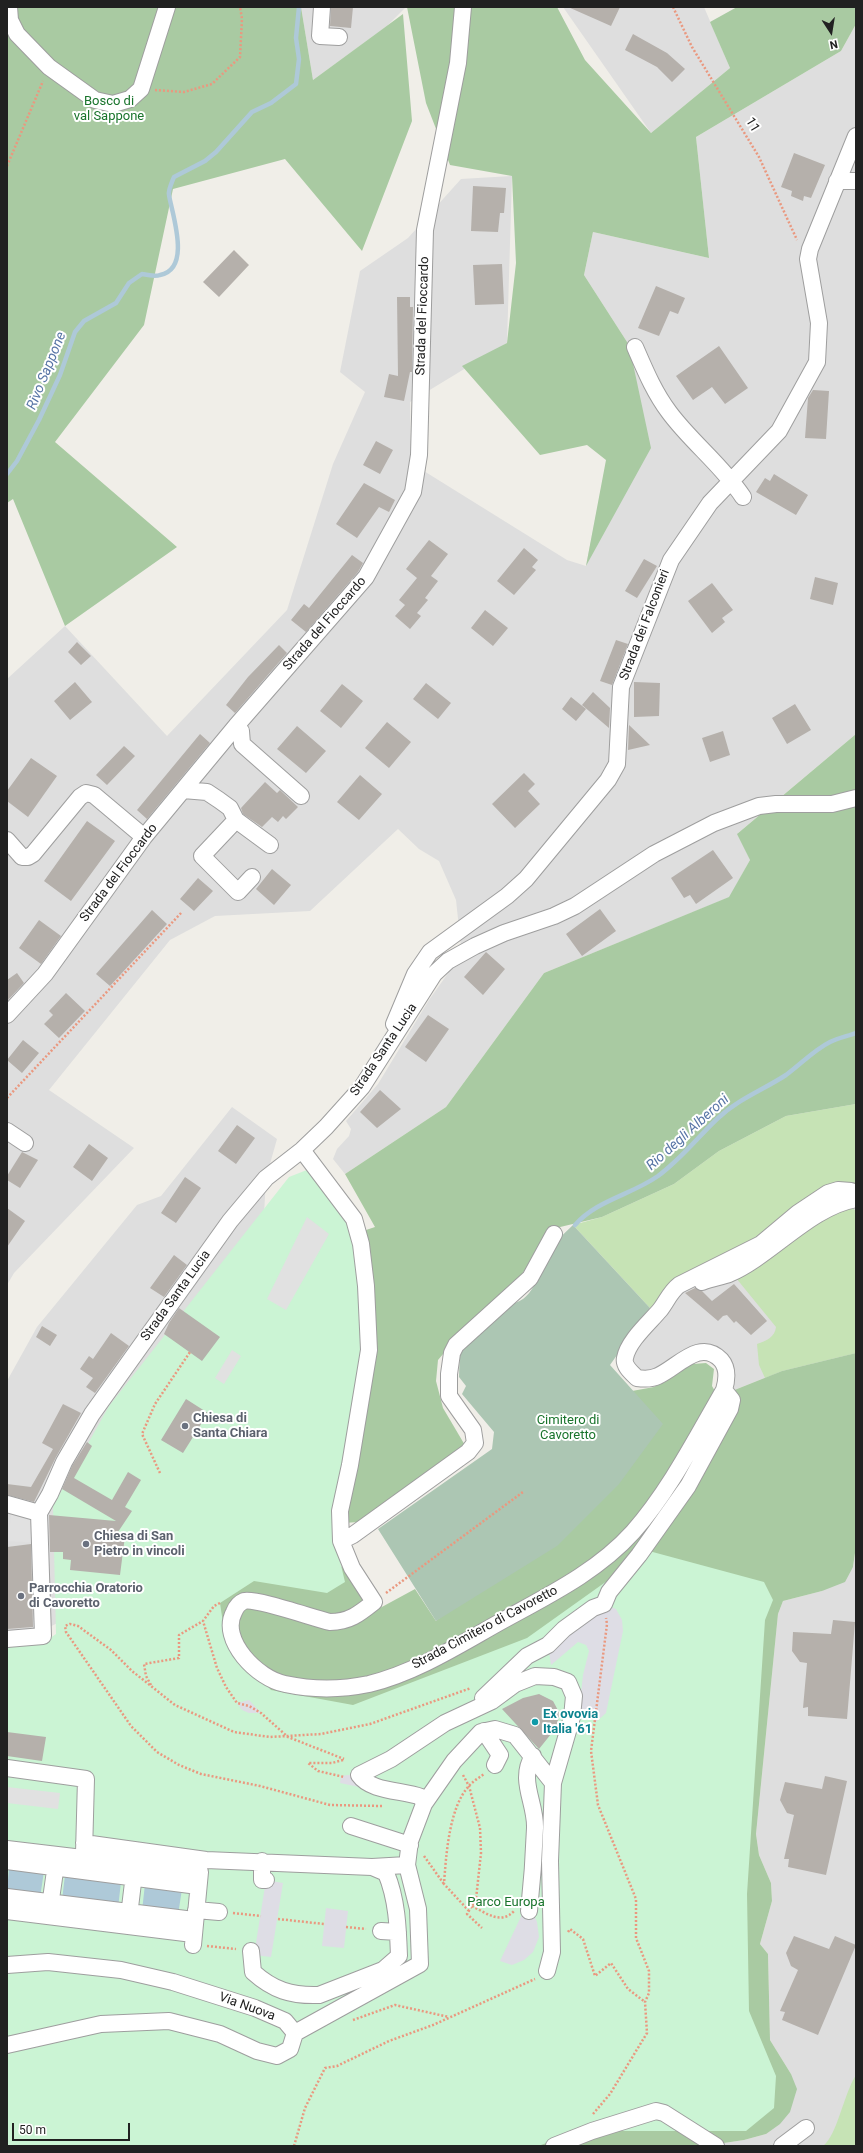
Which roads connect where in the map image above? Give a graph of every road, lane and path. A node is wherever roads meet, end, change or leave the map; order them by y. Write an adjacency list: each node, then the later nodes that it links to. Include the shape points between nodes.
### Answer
1 (9, 7): 8 (street, via 10,20 17,34)
2 (167, 7): 9 (street)
3 (240, 7): 9 (path, via 240,57 212,84 184,92)
4 (322, 7): 7 (street, via 320,36)
5 (463, 7): 18 (street, Strada del Fioccardo, via 458,63 425,230 419,455 413,492 366,577)
6 (673, 7): 14 (path, 11, via 692,47 759,157 795,237)
7 (339, 37)
8 (49, 67): 9 (street, via 95,100 113,104 130,99); 11 (path)
9 (141, 89)
10 (856, 136): 13 (street, Strada dei Falconieri)
11 (7, 166)
12 (856, 181): 13 (street)
13 (837, 182): 14 (street, Strada dei Falconieri)
14 (809, 256): 16 (street, Strada dei Falconieri, via 819,323 817,362 780,431)
15 (636, 347): 16 (street, via 650,383 669,413)
16 (731, 479): 17 (street); 29 (street, Strada dei Falconieri, via 710,503 671,560 621,687 617,764 608,780 526,879 507,896 430,952 415,974)
17 (743, 497)
18 (236, 726): 19 (street, Strada del Fioccardo); 20 (street, via 241,731 242,744)
19 (183, 790): 22 (street, via 207,792 230,808); 23 (street, Strada del Fioccardo)
20 (301, 796)
21 (856, 798): 29 (street, Strada Santa Lucia, via 832,804 759,806 736,814 684,837 654,854 575,906 475,946 448,961 434,974)
22 (236, 820): 25 (street); 26 (street, via 202,856 238,892)
23 (144, 837): 24 (street, via 94,795 86,793 28,857 22,857); 28 (street, Strada del Fioccardo, via 45,974)
24 (7, 840)
25 (270, 845)
26 (252, 877)
27 (182, 912): 30 (path)
28 (7, 1015)
29 (380, 1059): 33 (street, Strada Santa Lucia, via 362,1087)
30 (7, 1098)
31 (7, 1131): 32 (street)
32 (25, 1143)
33 (302, 1150): 42 (street, Strada Santa Lucia, via 266,1178 230,1221 92,1414 64,1462); 43 (street, via 354,1219 361,1244 366,1286 369,1350 340,1511)
34 (852, 1196): 36 (street, via 728,1274 690,1288); 36 (street, Strada Cimitero di Cavoretto, via 838,1190 828,1193 798,1213 761,1244 679,1286 671,1292)
35 (554, 1234): 43 (street, via 530,1278 456,1345 452,1353 449,1396 473,1430 475,1443 468,1452 354,1535)
36 (659, 1310): 38 (street, Strada Cimitero di Cavoretto, via 629,1348 624,1358 629,1370 637,1378 657,1377 698,1352 709,1352 724,1364 727,1382)
37 (190, 1352): 39 (path, via 155,1404 142,1434)
38 (724, 1390): 44 (street, Strada Cimitero di Cavoretto, via 659,1498 633,1532 616,1549 568,1584 433,1658 368,1684 325,1690 278,1683 254,1667 232,1639 232,1616 237,1605 245,1601 260,1601 330,1622 353,1618); 45 (street, via 732,1400 730,1409 688,1486 609,1592)
39 (160, 1473)
40 (522, 1492): 44 (path)
41 (7, 1504): 42 (street)
42 (39, 1513): 47 (street, via 43,1636)
43 (341, 1541): 44 (street, via 352,1568)
44 (374, 1602)
45 (604, 1604): 50 (street, via 593,1608 564,1628 548,1645 527,1656); 96 (path, via 607,1624 591,1751 598,1805 636,1899 636,1938 649,1971 649,1993)
46 (203, 1621): 48 (path, via 179,1635 179,1658 144,1664)
47 (7, 1639)
48 (151, 1686): 53 (path, via 175,1705 234,1732); 62 (path, via 111,1650 78,1626 65,1626 66,1632 131,1726 157,1752 179,1765 201,1774 260,1786 330,1805)
49 (474, 1686): 53 (path, via 370,1724 321,1734)
50 (473, 1708): 59 (street, via 492,1701 515,1684 535,1676 554,1677 568,1682 574,1696 572,1717); 61 (street, via 445,1723 391,1759 358,1775 364,1782 421,1797)
51 (261, 1713): 53 (path)
52 (484, 1731): 54 (street, via 495,1729 515,1735); 55 (street); 56 (street, via 500,1755)
53 (288, 1737): 58 (path, via 344,1760 308,1763 318,1771)
54 (533, 1756): 59 (street); 78 (street, via 528,1765 527,1784 535,1825)
55 (454, 1761): 60 (path); 61 (street)
56 (496, 1765): 60 (path)
57 (7, 1768): 66 (street, via 86,1779)
58 (334, 1776)
59 (554, 1784): 95 (street, via 550,1861 553,1945)
60 (469, 1786): 75 (path, via 458,1806 450,1837); 77 (path, via 481,1834 476,1899)
61 (424, 1804): 64 (street)
62 (387, 1806)
63 (352, 1826): 64 (street)
64 (415, 1848): 70 (street); 75 (path)
65 (7, 1849): 68 (street)
66 (84, 1851): 68 (street); 72 (street); 73 (street)
67 (7, 1861): 68 (street)
68 (57, 1861): 72 (street); 79 (street)
69 (262, 1861): 71 (street); 73 (street); 74 (street, via 262,1880)
70 (407, 1865): 71 (street); 99 (street, via 418,1909 420,1964)
71 (372, 1867): 91 (street, via 386,1873 391,1884)
72 (134, 1870): 73 (street); 84 (street)
73 (200, 1872): 87 (street)
74 (266, 1880)
75 (444, 1884): 81 (path)
76 (7, 1897): 79 (street)
77 (472, 1906): 78 (path, via 491,1916 504,1918 517,1907 522,1898); 81 (path)
78 (530, 1907)
79 (49, 1910): 80 (street); 84 (street)
80 (7, 1911)
81 (469, 1911): 89 (path, via 468,1914)
82 (219, 1912): 83 (path); 87 (street)
83 (260, 1916)
84 (128, 1919): 87 (street)
85 (278, 1919): 86 (path)
86 (324, 1924)
87 (194, 1927): 93 (path)
88 (346, 1927): 90 (path)
89 (482, 1928)
90 (381, 1931): 91 (street)
91 (398, 1932): 93 (street, via 399,1956 383,1970 319,1995 286,1992 267,1985 253,1972)
92 (567, 1935): 96 (path, via 570,1929 583,1939 595,1976 611,1963 628,1989)
93 (250, 1951)
94 (7, 1965): 99 (street, Via Nuova, via 48,1962 129,1971 255,2008 285,2022)
95 (547, 1971): 97 (path, via 530,1982)
96 (645, 2002): 101 (path, via 647,2034 610,2094)
97 (450, 2017): 98 (path, via 394,2006); 103 (path, via 389,2041 337,2066 324,2068 307,2103)
98 (345, 2022)
99 (294, 2033): 100 (street, via 290,2049 276,2056 257,2051 220,2034 169,2021 100,2024)
100 (7, 2046)
101 (592, 2115)
102 (806, 2128): 106 (street)
103 (294, 2146)
104 (554, 2146): 105 (street, via 656,2111 664,2113)
105 (716, 2146)
106 (782, 2146)

